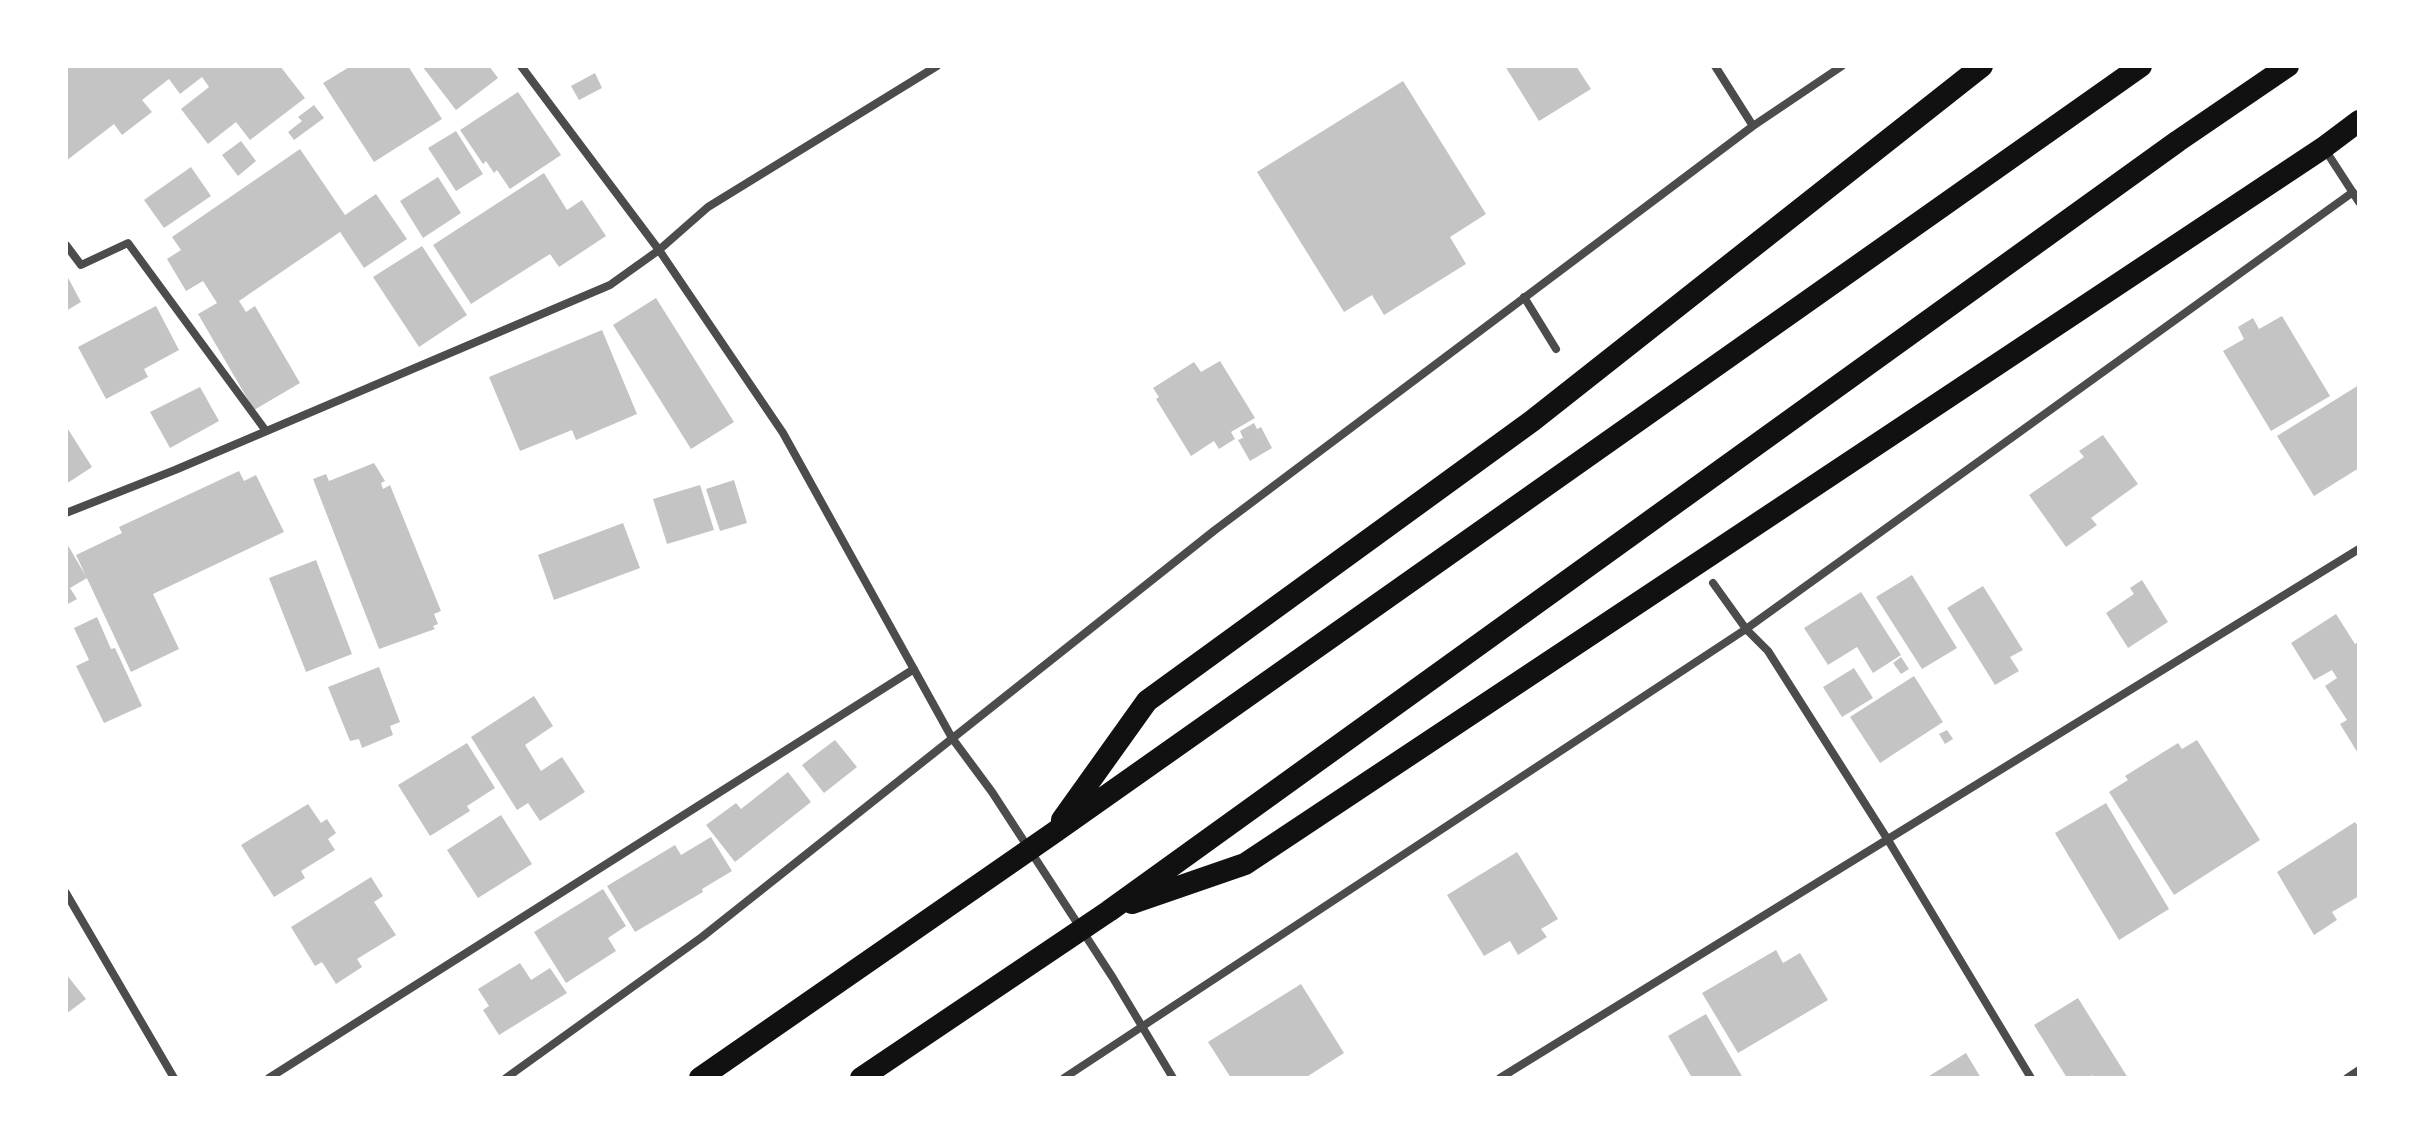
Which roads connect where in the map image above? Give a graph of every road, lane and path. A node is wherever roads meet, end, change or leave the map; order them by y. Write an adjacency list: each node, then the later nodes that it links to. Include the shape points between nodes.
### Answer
1 (521, 66): 14 (street)
2 (937, 66): 14 (street, via 708,207)
3 (1715, 66): 9 (street)
4 (1842, 66): 9 (street)
5 (1982, 66): 24 (highway, via 1532,421 1147,701)
6 (2141, 66): 24 (highway)
7 (2288, 66): 27 (highway)
8 (2359, 121): 10 (highway)
9 (1753, 126): 15 (street)
10 (2323, 148): 11 (street); 27 (highway, via 1245,864)
11 (2353, 192): 12 (street); 21 (street)
12 (2359, 202)
13 (66, 245): 17 (street, via 81,265 128,243)
14 (659, 250): 17 (street, via 610,285); 22 (street, via 783,433)
15 (1524, 297): 16 (street); 23 (street, via 1215,530)
16 (1556, 349)
17 (266, 431): 18 (street)
18 (66, 513)
19 (2359, 549): 25 (street)
20 (1713, 583): 21 (street)
21 (1746, 629): 25 (street, via 1768,651); 28 (street)
22 (914, 669): 23 (street); 31 (street)
23 (952, 738): 28 (street); 32 (street, via 702,937)
24 (1052, 834): 33 (highway)
25 (1888, 840): 37 (street); 38 (street)
26 (66, 893): 30 (street)
27 (1109, 911): 34 (highway)
28 (1142, 1026): 35 (street); 36 (street)
29 (2359, 1070): 39 (street)
30 (174, 1078)
31 (269, 1078)
32 (506, 1078)
33 (700, 1078)
34 (861, 1078)
35 (1064, 1078)
36 (1173, 1078)
37 (1500, 1078)
38 (2031, 1078)
39 (2347, 1078)

